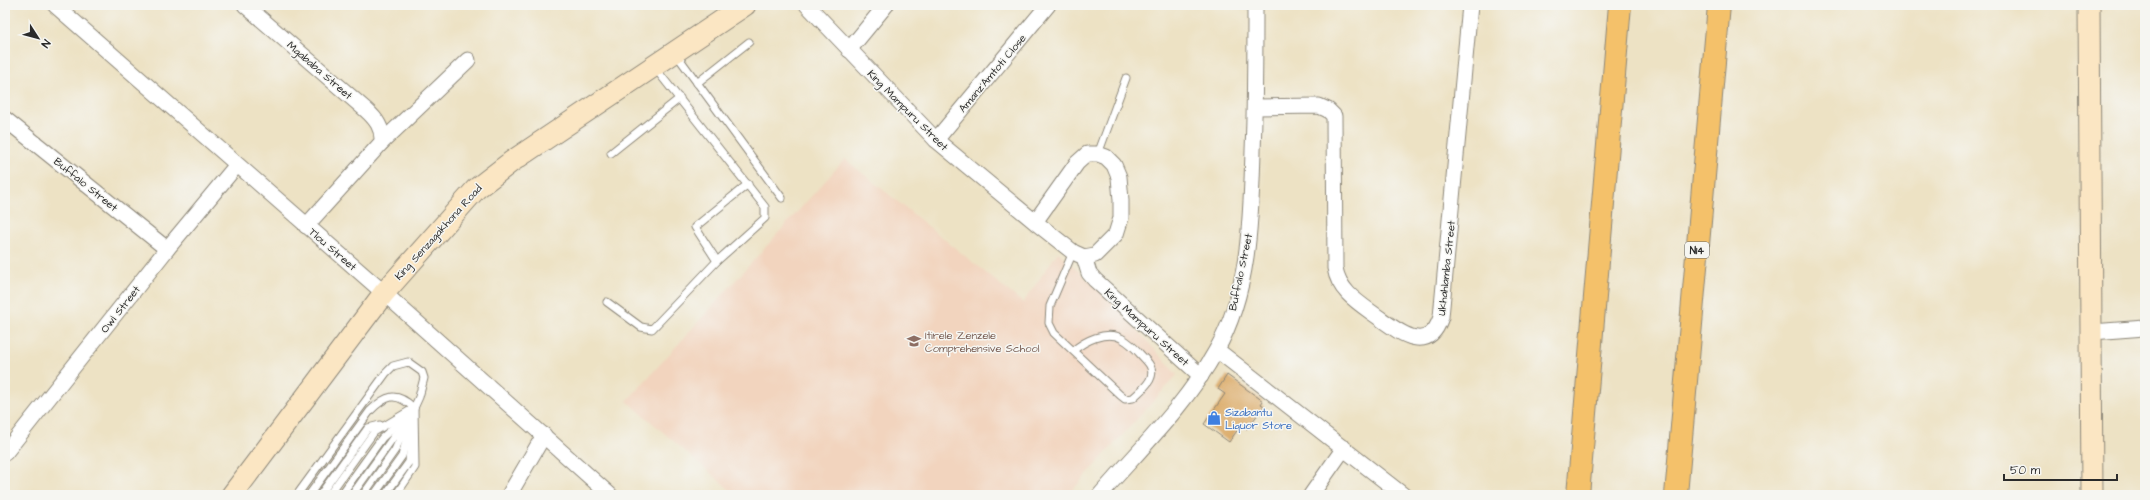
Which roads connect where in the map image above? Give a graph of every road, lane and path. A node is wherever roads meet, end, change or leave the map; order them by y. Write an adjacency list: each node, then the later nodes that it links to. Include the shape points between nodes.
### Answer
1 (55, 5): 26 (street, Tlou Street)
2 (245, 5): 23 (street, Mgababa Street, via 366,110 380,126)
3 (745, 5): 14 (street, King Senzagakhona Road)
4 (807, 5): 13 (street, King Mampuru Street)
5 (886, 5): 13 (street)
6 (1048, 5): 22 (street, Amanz'Amtoti Close)
7 (1255, 5): 20 (street, Buffalo Street)
8 (1470, 5): 20 (street, Ukhahlamba Street, via 1442,317 1435,330 1426,338 1408,337 1403,334 1350,296 1337,278 1334,116 1319,106)
9 (1620, 5): 62 (highway)
10 (1719, 5): 63 (highway, N14)
11 (2089, 5): 37 (street)
12 (749, 42): 18 (lane)
13 (849, 50): 22 (street, King Mampuru Street)
14 (674, 52): 16 (street, King Senzagakhona Road); 18 (lane)
15 (468, 60): 23 (street)
16 (654, 66): 19 (lane); 34 (street, King Senzagakhona Road, via 486,180 462,203)
17 (1126, 78): 25 (lane)
18 (697, 83): 28 (lane)
19 (680, 98): 24 (lane); 27 (lane)
20 (1254, 107): 38 (street, Buffalo Street, via 1252,210 1247,248 1234,308)
21 (5, 119): 31 (street, Buffalo Street)
22 (936, 140): 29 (street, King Mampuru Street)
23 (382, 142): 30 (street)
24 (611, 153)
25 (1098, 154): 29 (street, via 1088,154 1077,163); 32 (street, via 1110,161 1119,177 1120,218 1116,234 1106,246 1095,255)
26 (236, 166): 30 (street, Tlou Street); 31 (street, Owl Street)
27 (748, 184): 33 (lane, via 765,207 765,218); 33 (lane, via 695,227)
28 (782, 198)
29 (1035, 222): 32 (street, King Mampuru Street)
30 (306, 226): 34 (street, Tlou Street)
31 (167, 249): 45 (street, Owl Street)
32 (1078, 255): 39 (lane, via 1050,306 1049,324 1054,333); 40 (street, King Mampuru Street, via 1095,280)
33 (717, 260): 35 (lane, via 652,329 642,327)
34 (384, 293): 43 (street, Tlou Street); 46 (street, King Senzagakhona Road)
35 (607, 302)
36 (2145, 328): 37 (street)
37 (2092, 332): 64 (street)
38 (1217, 350): 40 (street, Buffalo Street); 44 (street)
39 (1072, 351): 39 (lane, via 1125,399 1133,398 1151,378 1152,369 1147,361 1120,337 1094,338)
40 (1201, 376): 59 (street, Buffalo Street, via 1169,417)
41 (414, 408): 42 (lane); 47 (lane, via 423,387 422,372 408,362 400,363 386,373); 48 (lane, via 405,400 396,397 387,397 380,401); 51 (lane, via 382,438); 52 (lane); 53 (lane, via 395,450); 54 (lane, via 402,456); 55 (lane, via 409,462); 56 (lane, via 416,467)
42 (390, 422): 49 (lane, via 368,428); 50 (lane, via 374,432)
43 (544, 435): 57 (street); 58 (street, Tlou Street)
44 (1344, 448): 60 (street); 61 (street)
45 (5, 453)
46 (232, 495)
47 (297, 495)
48 (309, 495)
49 (320, 495)
50 (329, 495)
51 (340, 495)
52 (352, 495)
53 (363, 495)
54 (374, 495)
55 (385, 495)
56 (396, 495)
57 (509, 495)
58 (610, 495)
59 (1100, 495)
60 (1311, 495)
61 (1403, 495)
62 (1578, 495)
63 (1676, 495)
64 (2092, 495)

